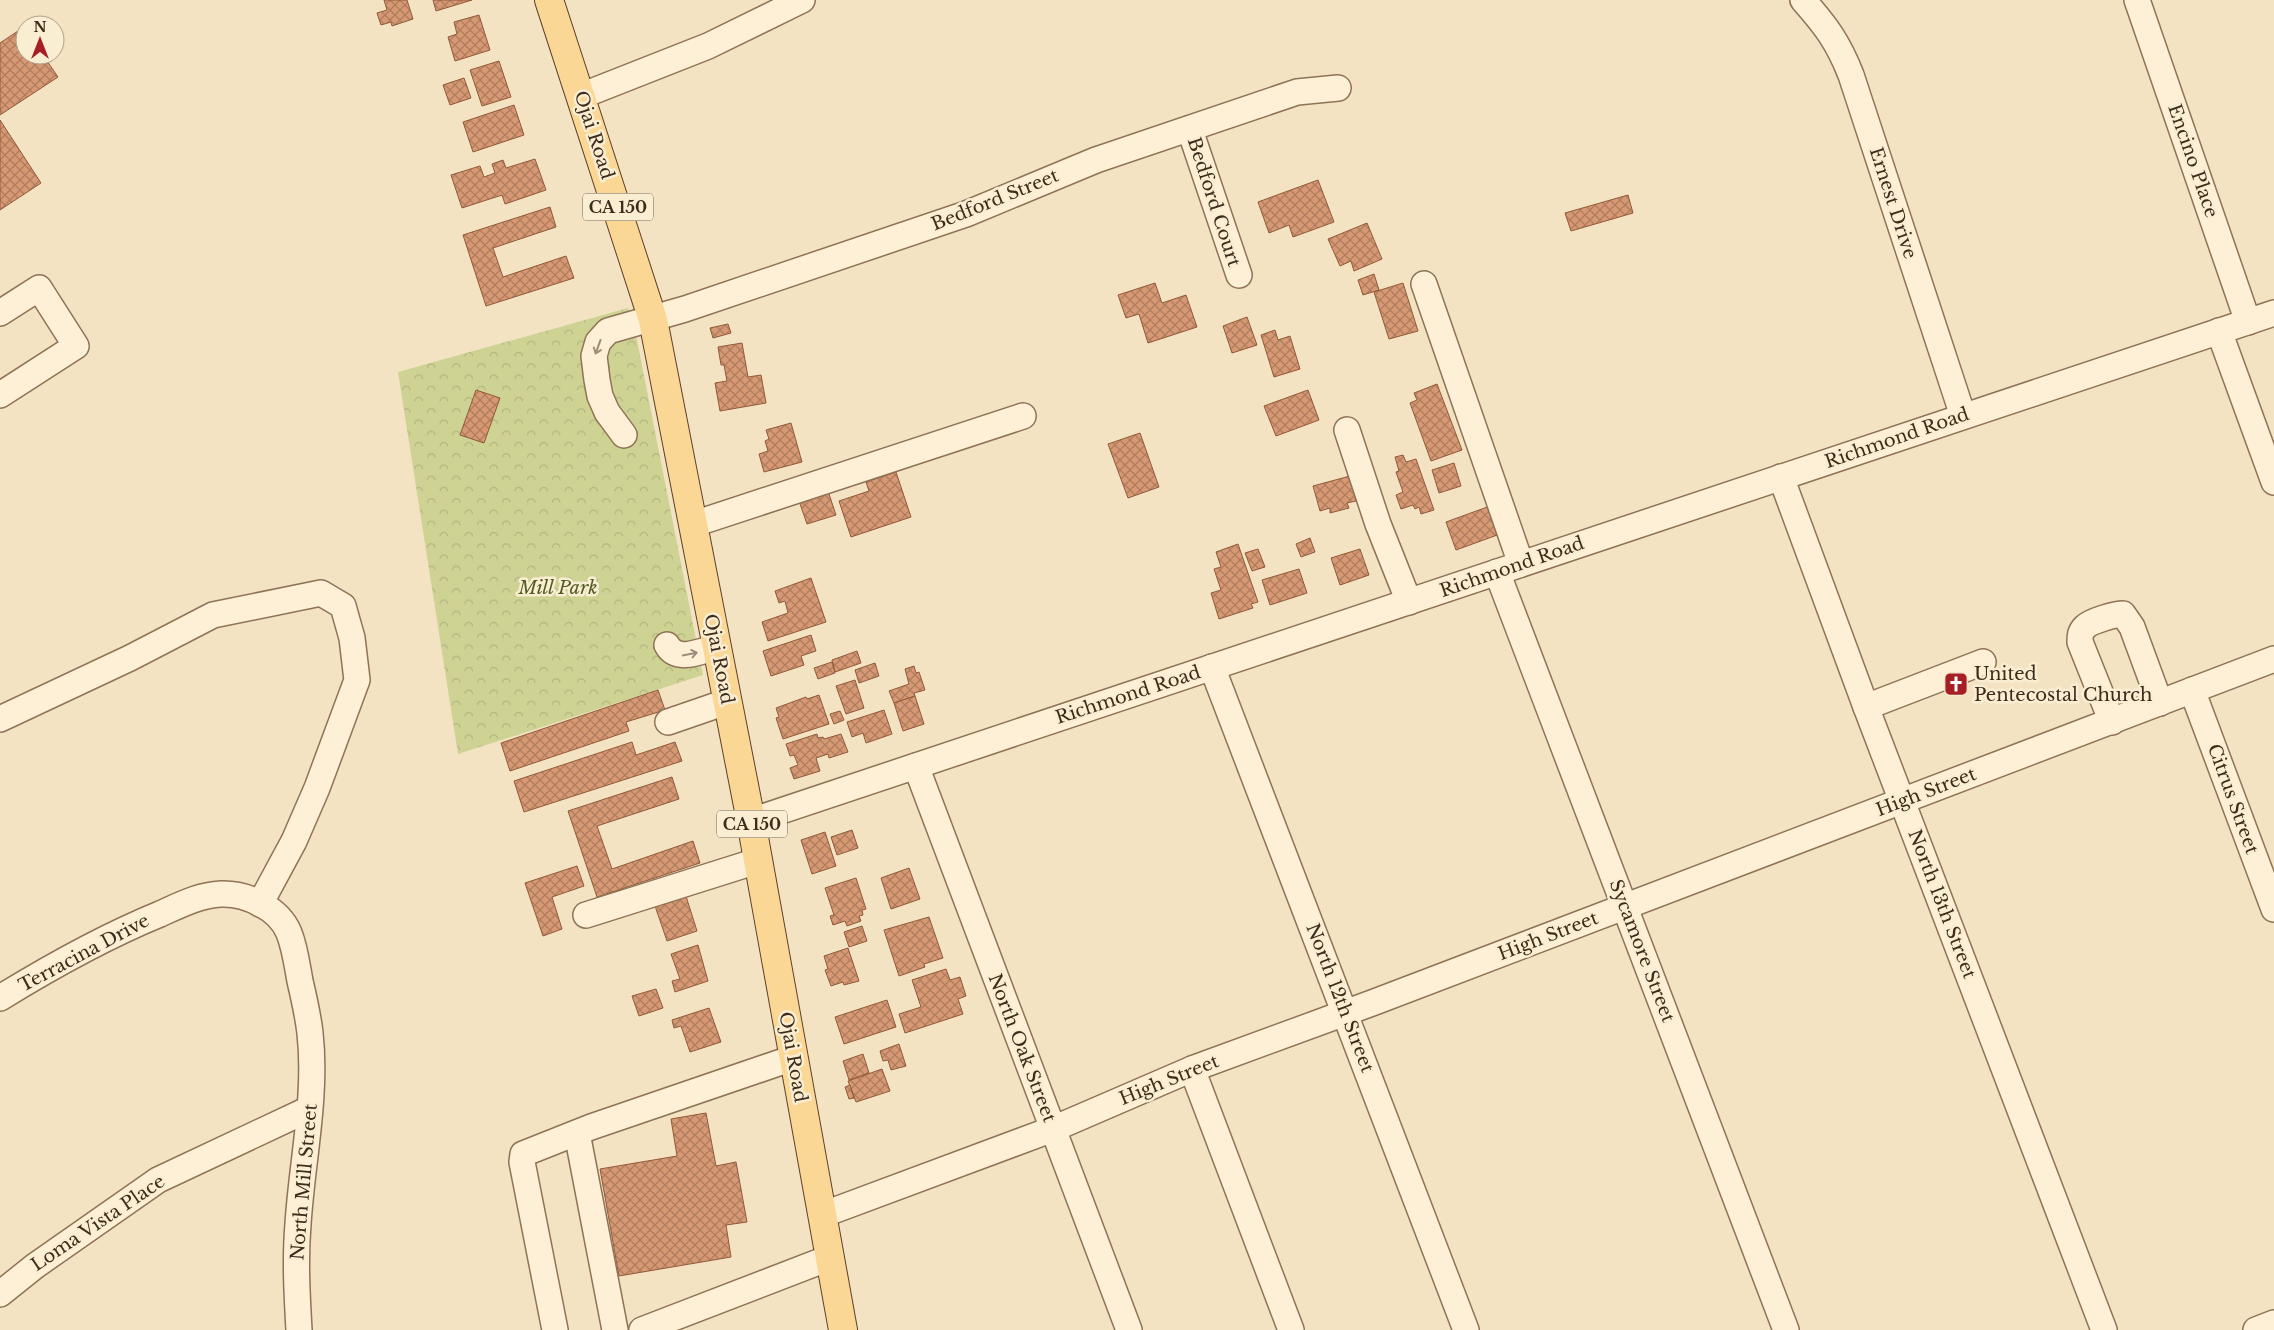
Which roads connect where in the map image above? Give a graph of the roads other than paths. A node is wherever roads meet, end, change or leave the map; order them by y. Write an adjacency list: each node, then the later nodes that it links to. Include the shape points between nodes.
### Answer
1 (549, 0): 6 (main road, Ojai Road / CA 150)
2 (802, 0): 6 (street, via 708,46)
3 (1803, 0): 17 (street, Ernest Drive, via 1827,27 1851,75)
4 (2137, 0): 13 (street, Encino Place)
5 (1338, 88): 7 (street, Bedford Street, via 1297,92)
6 (581, 96): 12 (main road, Ojai Road / CA 150)
7 (1190, 130): 8 (street, Bedford Court); 12 (street, Bedford Street, via 1096,160 956,217)
8 (1239, 275)
9 (1424, 284): 23 (street)
10 (0, 313): 15 (street, via 38,288 76,346)
11 (2274, 313): 13 (street, Richmond Road)
12 (653, 320): 19 (street, Bedford Street, one-way to 19, via 608,332 598,342 594,356 600,396); 22 (main road, Ojai Road / CA 150)
13 (2248, 322): 14 (street, Richmond Road)
14 (2219, 331): 17 (street, Richmond Road); 21 (street)
15 (0, 395)
16 (1023, 416): 22 (street)
17 (1963, 416): 20 (street, Richmond Road)
18 (1347, 430): 25 (street, via 1378,524)
19 (624, 435)
20 (1781, 477): 23 (street, Richmond Road); 34 (street, North 13th Street)
21 (2274, 482)
22 (694, 524): 27 (main road, Ojai Road / CA 150)
23 (1521, 564): 24 (street, Richmond Road)
24 (1497, 572): 25 (street, Richmond Road); 43 (street, Sycamore Street)
25 (1409, 602): 30 (street, Richmond Road)
26 (667, 645): 27 (street, one-way to 27, via 675,654 683,656)
27 (716, 647): 32 (main road, Ojai Road / CA 150)
28 (2274, 659): 31 (street, High Street)
29 (1983, 662): 34 (street)
30 (1212, 667): 38 (street, Richmond Road); 47 (street, North 12th Street)
31 (2192, 690): 33 (street, High Street); 44 (street, Citrus Street)
32 (726, 702): 36 (street); 40 (main road, Ojai Road / CA 150)
33 (2160, 703): 37 (street, High Street); 37 (street, via 2132,627 2123,614 2115,614 2085,626 2080,634 2080,642)
34 (1866, 707): 39 (street, North 13th Street)
35 (0, 719): 42 (street, via 213,616 321,593 343,606 352,638 357,680 317,788 294,841)
36 (668, 722)
37 (2112, 722): 39 (street, High Street)
38 (916, 766): 40 (street, Richmond Road); 52 (street, North Oak Street)
39 (1902, 801): 43 (street, High Street); 67 (street, North 13th Street)
40 (751, 821): 41 (main road, Ojai Road / CA 150)
41 (757, 861): 45 (street); 49 (main road, Ojai Road / CA 150)
42 (260, 904): 46 (street, Terracina Drive, via 230,894 201,897 116,932); 48 (street, Terracina Drive, via 274,913 289,932)
43 (1625, 906): 47 (street, High Street); 66 (street, Sycamore Street)
44 (2274, 909)
45 (586, 916)
46 (0, 998)
47 (1346, 1013): 50 (street, High Street); 65 (street, North 12th Street)
48 (310, 1033): 51 (street, North Mill Street)
49 (793, 1058): 53 (street); 54 (main road, Ojai Road / CA 150)
50 (1192, 1069): 52 (street, High Street); 64 (street)
51 (309, 1109): 56 (street, Loma Vista Place, via 158,1180); 58 (street, North Mill Street, via 297,1225)
52 (1053, 1130): 54 (street, High Street); 63 (street, North Oak Street)
53 (578, 1133): 59 (street, via 522,1154); 60 (street)
54 (822, 1216): 55 (main road, Ojai Road / CA 150)
55 (829, 1258): 61 (street); 62 (main road, Ojai Road / CA 150)
56 (0, 1294)
57 (2274, 1323): 68 (street)
58 (299, 1330)
59 (555, 1330)
60 (615, 1330)
61 (642, 1330)
62 (843, 1330)
63 (1129, 1330)
64 (1291, 1330)
65 (1466, 1330)
66 (1786, 1330)
67 (2104, 1330)
68 (2256, 1330)

